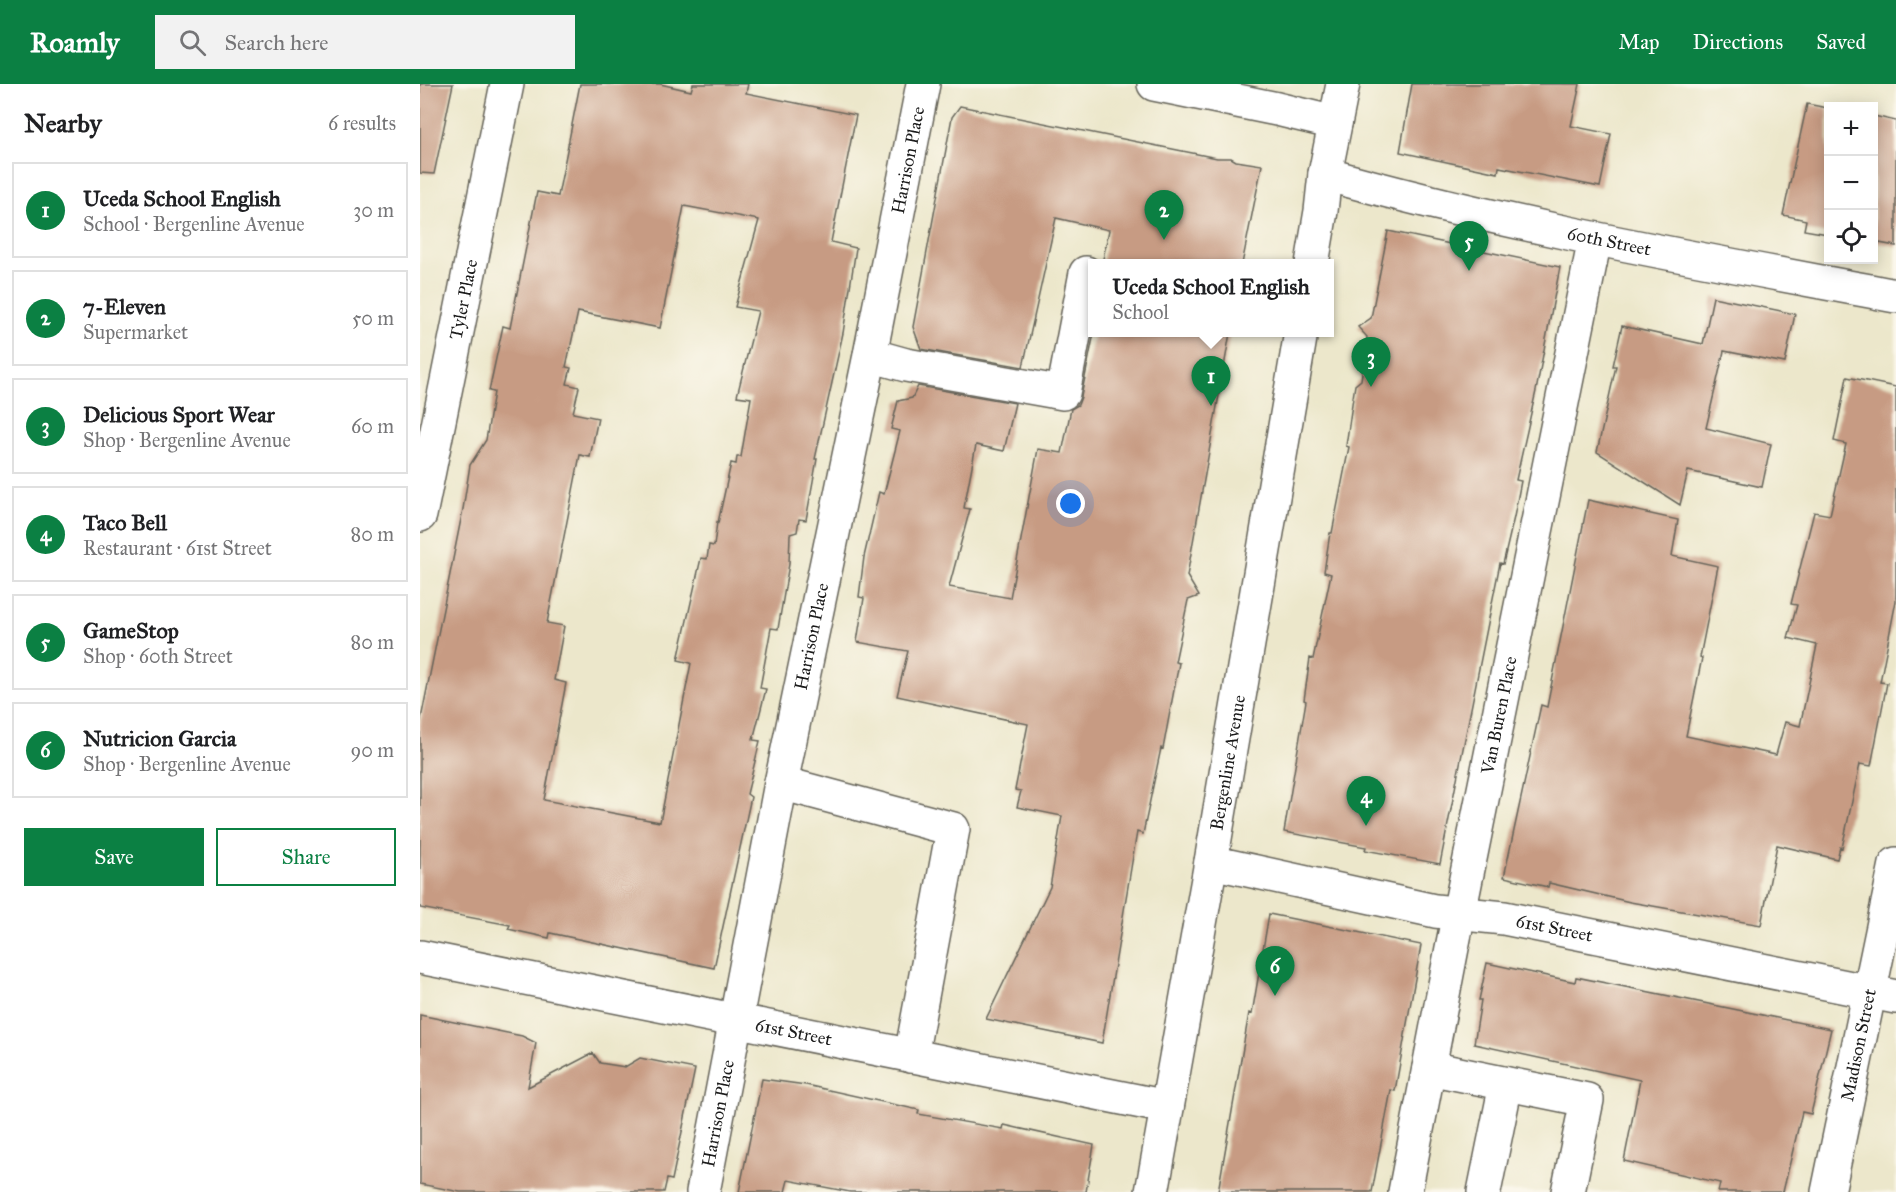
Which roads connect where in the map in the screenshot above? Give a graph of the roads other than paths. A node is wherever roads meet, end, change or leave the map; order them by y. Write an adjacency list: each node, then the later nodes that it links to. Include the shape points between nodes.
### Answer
1 (507, 84): 13 (street, Tyler Place)
2 (923, 84): 12 (street, Harrison Place)
3 (1154, 84): 5 (street)
4 (1343, 84): 5 (street)
5 (1335, 123): 6 (street)
6 (1325, 174): 7 (street, 60th Street); 8 (street)
7 (1595, 239): 10 (street, 60th Street); 17 (street, Van Buren Place)
8 (1313, 259)
9 (1086, 273): 12 (street, via 1063,393)
10 (1896, 296)
11 (1299, 337): 15 (street, Bergenline Avenue)
12 (870, 355): 14 (street, Harrison Place)
13 (420, 515)
14 (781, 783): 20 (street, Harrison Place); 21 (street, via 953,830)
15 (1211, 862): 17 (street, 61st Street, via 1435,911); 24 (street, Bergenline Avenue)
16 (1896, 864): 19 (street, Madison Street)
17 (1460, 913): 19 (street, 61st Street, via 1504,918); 22 (street, Van Buren Place)
18 (420, 957): 20 (street, 61st Street)
19 (1883, 995): 30 (street, Madison Street)
20 (737, 1021): 21 (street, 61st Street); 25 (street, Harrison Place)
21 (912, 1056): 24 (street, 61st Street)
22 (1429, 1068): 23 (street); 27 (street, Van Buren Place)
23 (1506, 1084): 28 (street); 29 (street, via 1587,1100)
24 (1167, 1107): 26 (street, Bergenline Avenue)
25 (703, 1192)
26 (1152, 1192)
27 (1405, 1192)
28 (1484, 1192)
29 (1568, 1192)
30 (1828, 1192)

